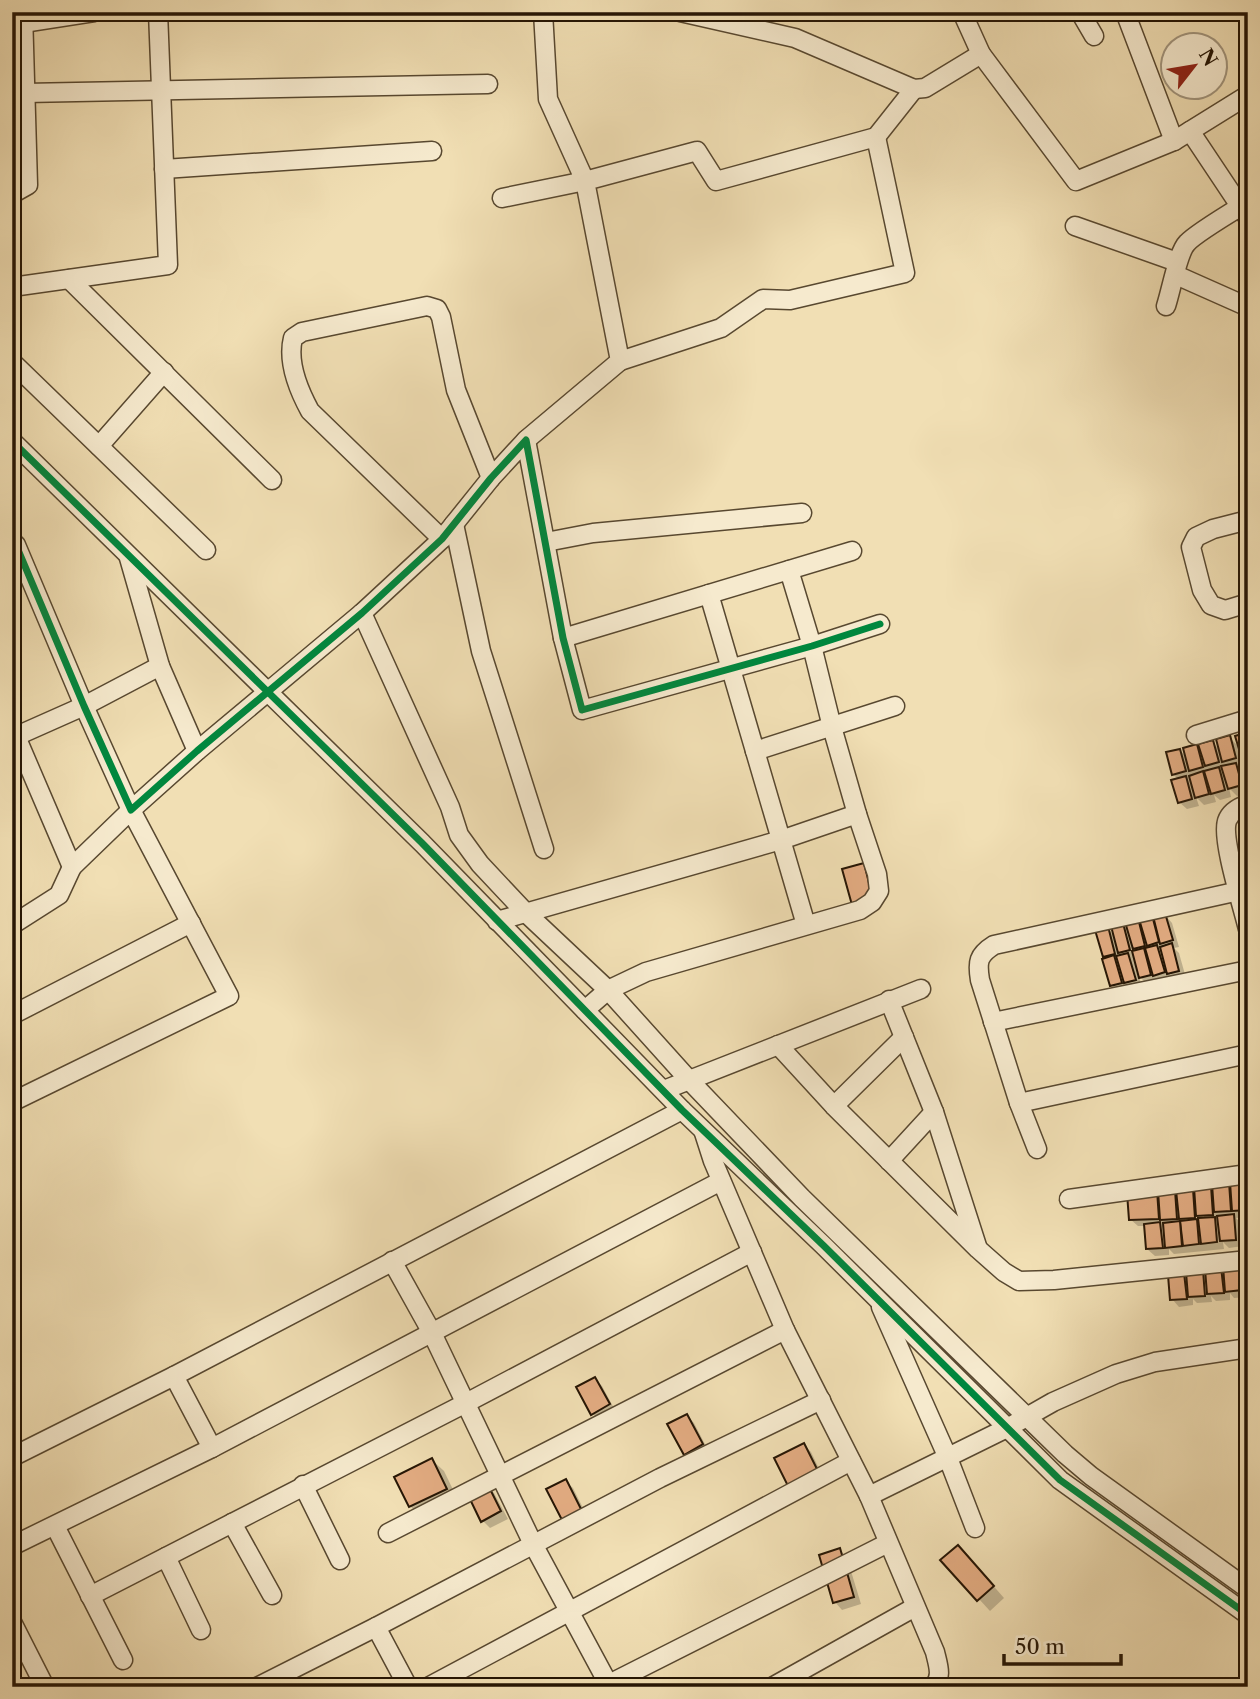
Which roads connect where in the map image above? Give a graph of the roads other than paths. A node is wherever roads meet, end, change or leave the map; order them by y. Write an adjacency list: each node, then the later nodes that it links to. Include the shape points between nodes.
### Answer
1 (94, 12): 8 (street)
2 (158, 12): 12 (street)
3 (543, 12): 21 (street, via 548,99)
4 (680, 12): 13 (street, via 795,38)
5 (961, 12): 10 (street)
6 (1080, 12): 9 (street)
7 (1125, 12): 18 (street)
8 (23, 18): 14 (street)
9 (1094, 36)
10 (981, 54): 13 (street, via 925,88); 18 (street, via 1076,181)
11 (488, 84): 12 (street)
12 (161, 89): 14 (street); 20 (street)
13 (914, 89): 17 (street)
14 (25, 93): 22 (street, via 28,185)
15 (1248, 94): 16 (street)
16 (1190, 131): 18 (street); 24 (street)
17 (876, 137): 21 (street, via 716,181 698,151); 31 (street, via 905,273 790,300 763,299 721,328)
18 (1174, 141)
19 (432, 151): 20 (street)
20 (164, 169): 27 (street, via 168,265)
21 (585, 181): 23 (street); 31 (street)
22 (12, 194)
23 (502, 198)
24 (1245, 209): 26 (street)
25 (1075, 226): 26 (street)
26 (1180, 259): 29 (street); 30 (street)
27 (69, 279): 28 (street); 33 (street)
28 (12, 286)
29 (1166, 306)
30 (1248, 307)
31 (620, 361): 34 (street)
32 (12, 362): 36 (street)
33 (164, 372): 36 (street); 38 (street)
34 (526, 440): 37 (street); 44 (street)
35 (12, 441): 47 (street)
36 (99, 446): 45 (street)
37 (491, 478): 41 (street); 42 (street, via 456,390 437,309 427,306 302,332 293,338 295,377 310,411)
38 (272, 480)
39 (802, 513): 44 (street, via 593,533)
40 (1248, 520): 50 (street, via 1196,537 1191,547 1202,590 1211,605 1225,610)
41 (454, 524): 42 (street); 70 (street, via 481,650)
42 (442, 539): 51 (street)
43 (12, 541): 58 (street)
44 (546, 542): 53 (street)
45 (206, 550)
46 (852, 551): 48 (street)
47 (128, 555): 55 (street); 57 (street)
48 (789, 570): 49 (street); 54 (street)
49 (709, 594): 53 (street); 56 (street)
50 (1248, 603)
51 (362, 613): 57 (street); 73 (street, via 459,835)
52 (880, 624): 54 (street)
53 (562, 638): 56 (street, via 582,710)
54 (812, 646): 56 (street); 61 (street)
55 (160, 666): 58 (street); 64 (street)
56 (731, 669): 65 (street)
57 (275, 688): 64 (street); 73 (street)
58 (84, 706): 62 (street); 67 (street)
59 (895, 706): 61 (street)
60 (1248, 719): 63 (street)
61 (832, 727): 65 (street); 68 (street)
62 (14, 733): 71 (street)
63 (1196, 734)
64 (197, 751): 67 (street)
65 (755, 751): 69 (street)
66 (1248, 804): 72 (street, via 1233,812 1227,822)
67 (131, 810): 71 (street); 74 (street)
68 (857, 814): 69 (street); 76 (street, via 879,891 860,910)
69 (781, 840): 73 (street); 76 (street)
70 (544, 849)
71 (72, 867): 75 (street, via 59,895)
72 (1239, 891): 77 (street); 83 (street, via 994,945 982,952 977,963)
73 (510, 917): 80 (street); 80 (street)
74 (191, 923): 82 (street); 88 (street, via 229,996)
75 (12, 925)
76 (806, 925): 80 (street, via 646,972)
77 (1248, 929)
78 (1248, 970): 83 (street)
79 (921, 989): 81 (street)
80 (597, 1000): 87 (street); 87 (street)
81 (889, 1000): 84 (street); 85 (street)
82 (12, 1015)
83 (993, 1023): 89 (street)
84 (904, 1037): 90 (street); 92 (street)
85 (778, 1045): 87 (street); 90 (street)
86 (1248, 1054): 89 (street)
87 (678, 1085): 91 (street); 110 (street, via 803,1198 957,1350)
88 (12, 1102)
89 (1019, 1103): 94 (street)
90 (834, 1106): 95 (street)
91 (682, 1110): 93 (street); 102 (street)
92 (934, 1111): 95 (street); 99 (street)
93 (704, 1132): 97 (street); 103 (street)
94 (1037, 1149)
95 (889, 1161): 99 (street)
96 (1248, 1174): 98 (street)
97 (722, 1181): 100 (street); 105 (street)
98 (1069, 1199)
99 (978, 1249): 101 (street, via 1019,1281)
100 (752, 1252): 104 (street); 109 (street)
101 (1248, 1260)
102 (392, 1261): 105 (street); 107 (street)
103 (877, 1297): 110 (street); 113 (street)
104 (785, 1330): 108 (street); 115 (street)
105 (431, 1331): 109 (street); 111 (street)
106 (1248, 1348): 110 (street, via 1155,1362 1116,1374)
107 (174, 1376): 111 (street); 112 (street)
108 (821, 1400): 114 (street); 123 (street)
109 (466, 1402): 115 (street); 116 (street)
110 (1019, 1422): 113 (street); 127 (street); 132 (street, via 1060,1480)
111 (212, 1448): 119 (street)
112 (12, 1457)
113 (948, 1458): 117 (street); 120 (street)
114 (851, 1461): 117 (street); 131 (street)
115 (499, 1475): 121 (street); 123 (street)
116 (303, 1485): 118 (street); 126 (street)
117 (869, 1496): 122 (street)
118 (232, 1523): 125 (street); 128 (street)
119 (55, 1525): 124 (street); 129 (street)
120 (975, 1528)
121 (388, 1533)
122 (888, 1543): 130 (street); 137 (street)
123 (533, 1544): 131 (street); 134 (street)
124 (12, 1546)
125 (166, 1557): 129 (street); 135 (street)
126 (340, 1560)
127 (1248, 1588)
128 (272, 1595)
129 (90, 1596): 136 (street)
130 (915, 1607): 142 (street); 143 (street, via 940,1670)
131 (569, 1613): 137 (street); 141 (street)
132 (1248, 1615)
133 (12, 1622): 138 (street)
134 (376, 1627): 139 (street); 140 (street)
135 (201, 1630)
136 (123, 1660)
137 (607, 1686)
138 (45, 1687)
139 (257, 1687)
140 (408, 1687)
141 (428, 1687)
142 (772, 1687)
143 (933, 1687)

